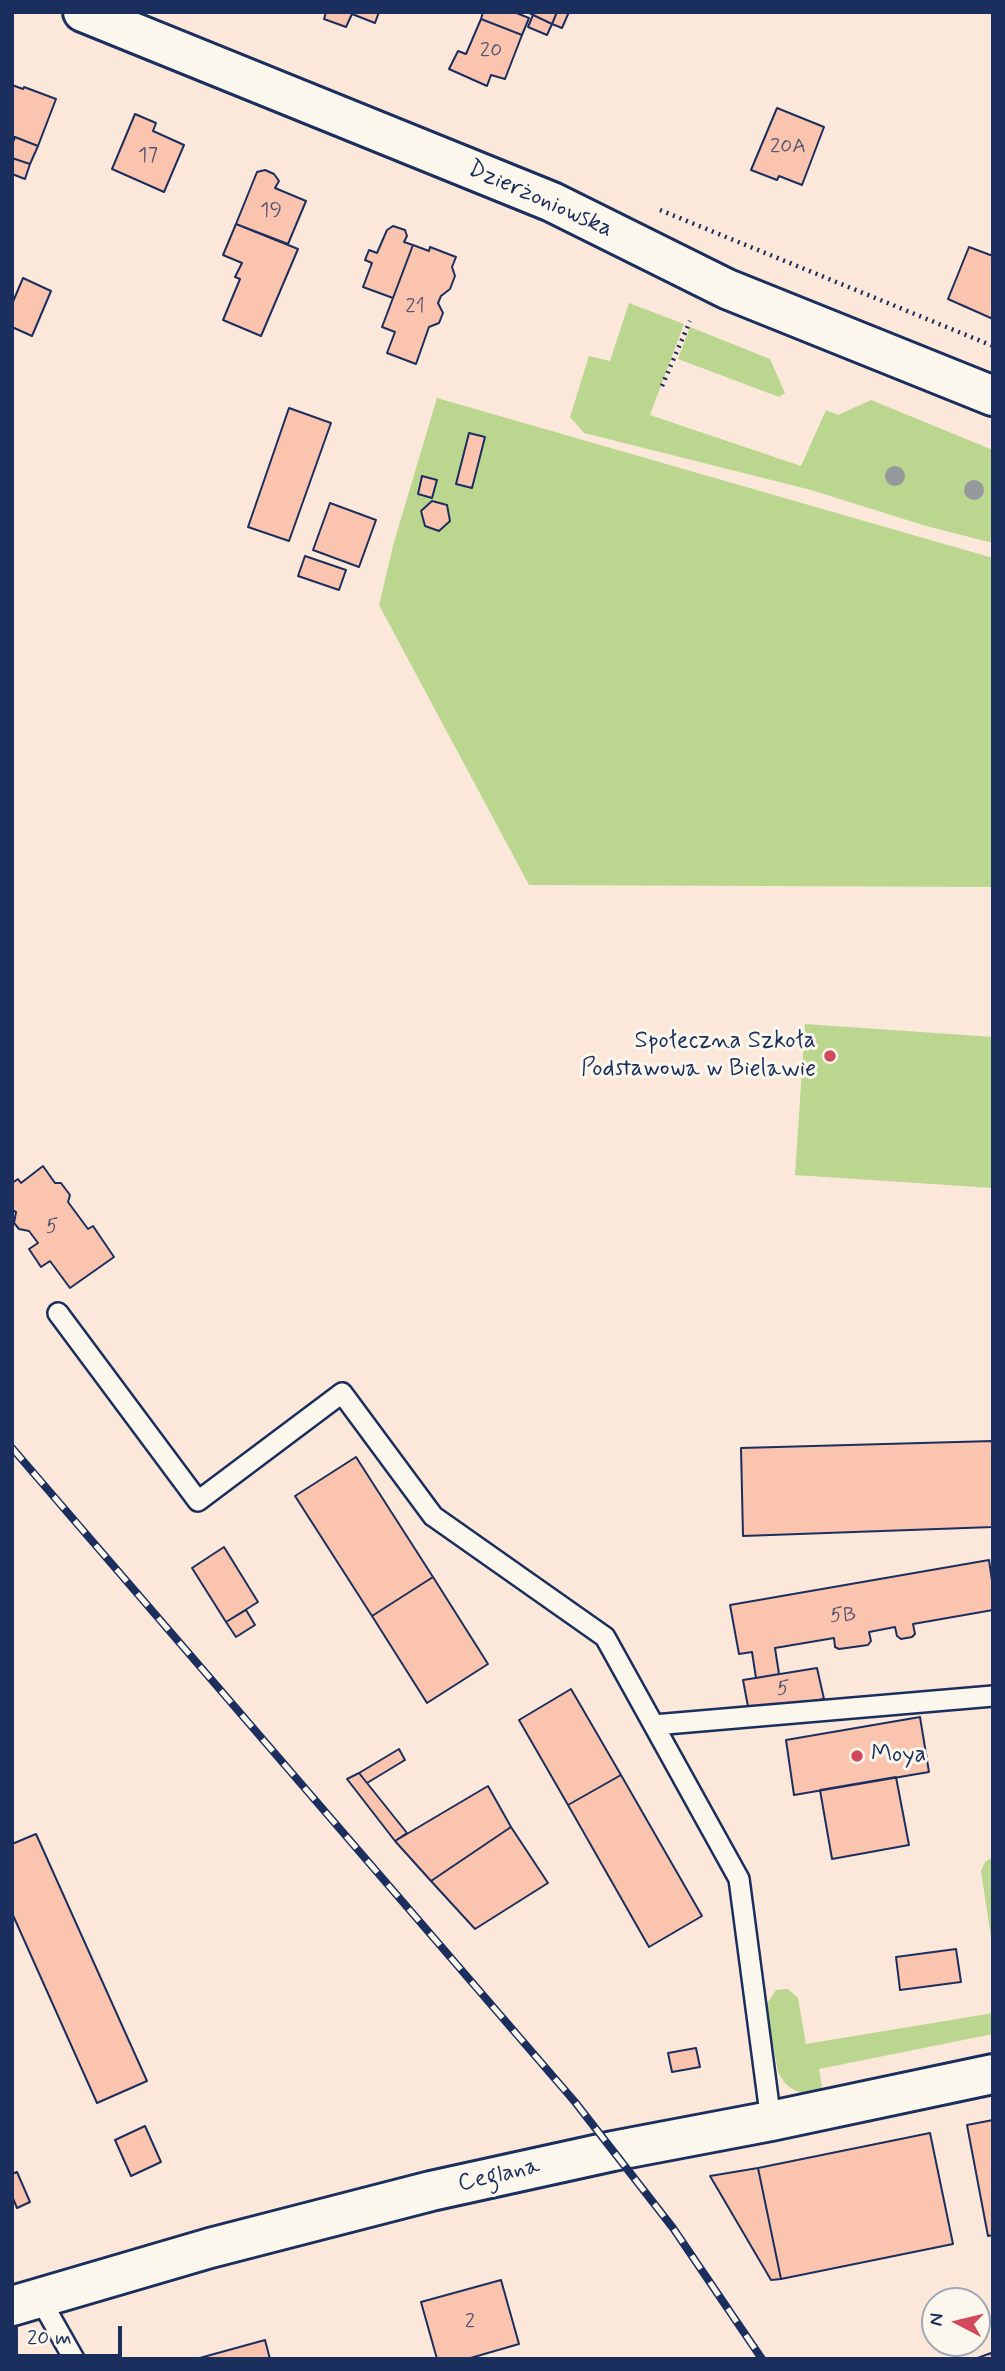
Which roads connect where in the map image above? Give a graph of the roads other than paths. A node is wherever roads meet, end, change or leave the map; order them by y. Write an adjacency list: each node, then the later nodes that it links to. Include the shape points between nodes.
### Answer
1 (83, 12): 2 (main road, Dzierżoniowska, via 552,202 727,289)
2 (993, 396)
3 (58, 1313): 5 (lane, via 198,1501 342,1393 433,1516 605,1637)
4 (993, 1696): 5 (lane)
5 (654, 1725): 7 (lane, via 739,1880)
6 (993, 2074): 7 (main road, Ceglana)
7 (771, 2122): 8 (main road, Ceglana, via 406,2197)
8 (26, 2302): 9 (lane)
9 (75, 2359)

